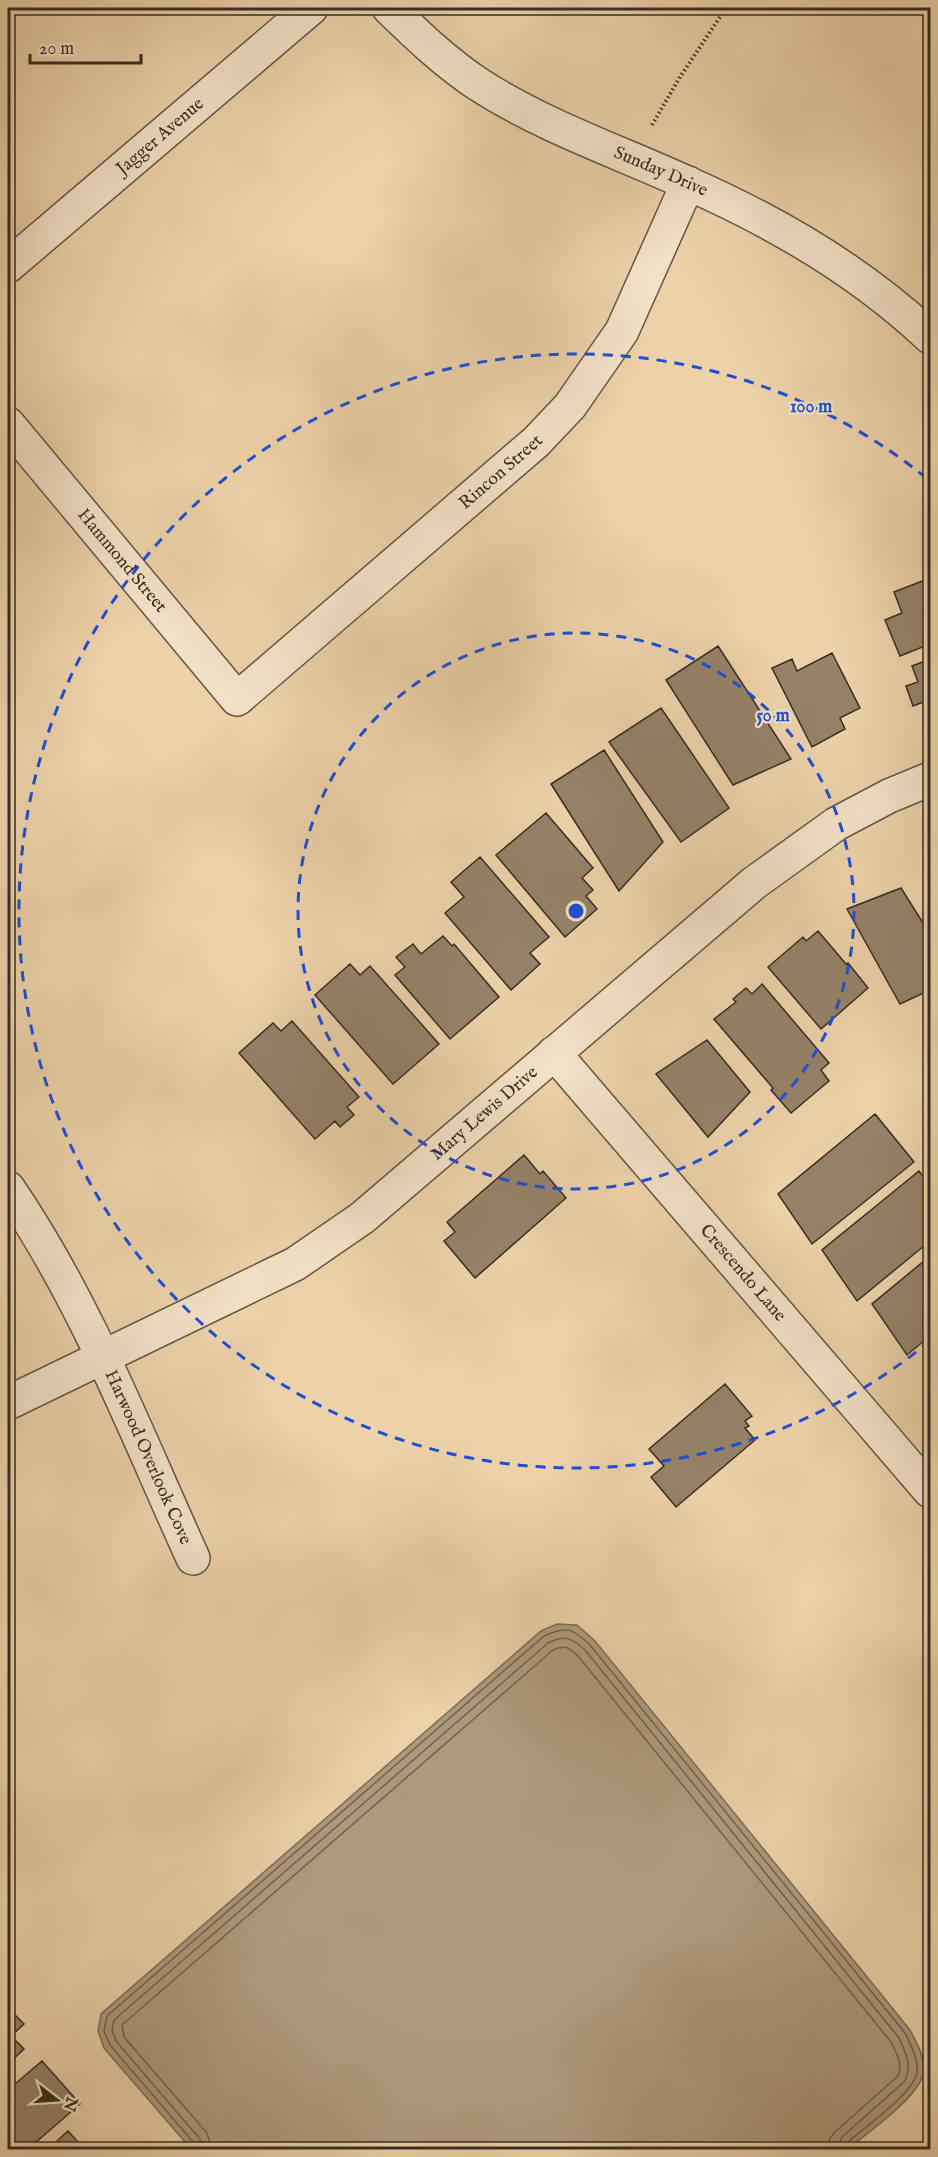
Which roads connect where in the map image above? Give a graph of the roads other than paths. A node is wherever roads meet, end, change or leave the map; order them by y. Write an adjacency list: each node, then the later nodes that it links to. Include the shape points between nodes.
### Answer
1 (311, 8): 4 (street, Jagger Avenue)
2 (388, 8): 3 (street, Sunday Drive, via 439,56 487,89 553,124)
3 (688, 183): 5 (street, Sunday Drive, via 811,245 859,276); 7 (street, Rincon Street, via 622,331 570,406 536,442)
4 (8, 266)
5 (930, 337)
6 (8, 424): 7 (street, Hammond Street)
7 (237, 699)
8 (930, 779): 9 (street, Mary Lewis Drive, via 836,824 795,851)
9 (554, 1053): 11 (street, Mary Lewis Drive, via 327,1244 296,1264); 13 (street, Crescendo Lane)
10 (8, 1188): 11 (street, Harwood Overlook Cove, via 57,1265)
11 (102, 1357): 12 (street, Mary Lewis Drive); 14 (street, Harwood Overlook Cove)
12 (8, 1403)
13 (930, 1491)
14 (193, 1558)

